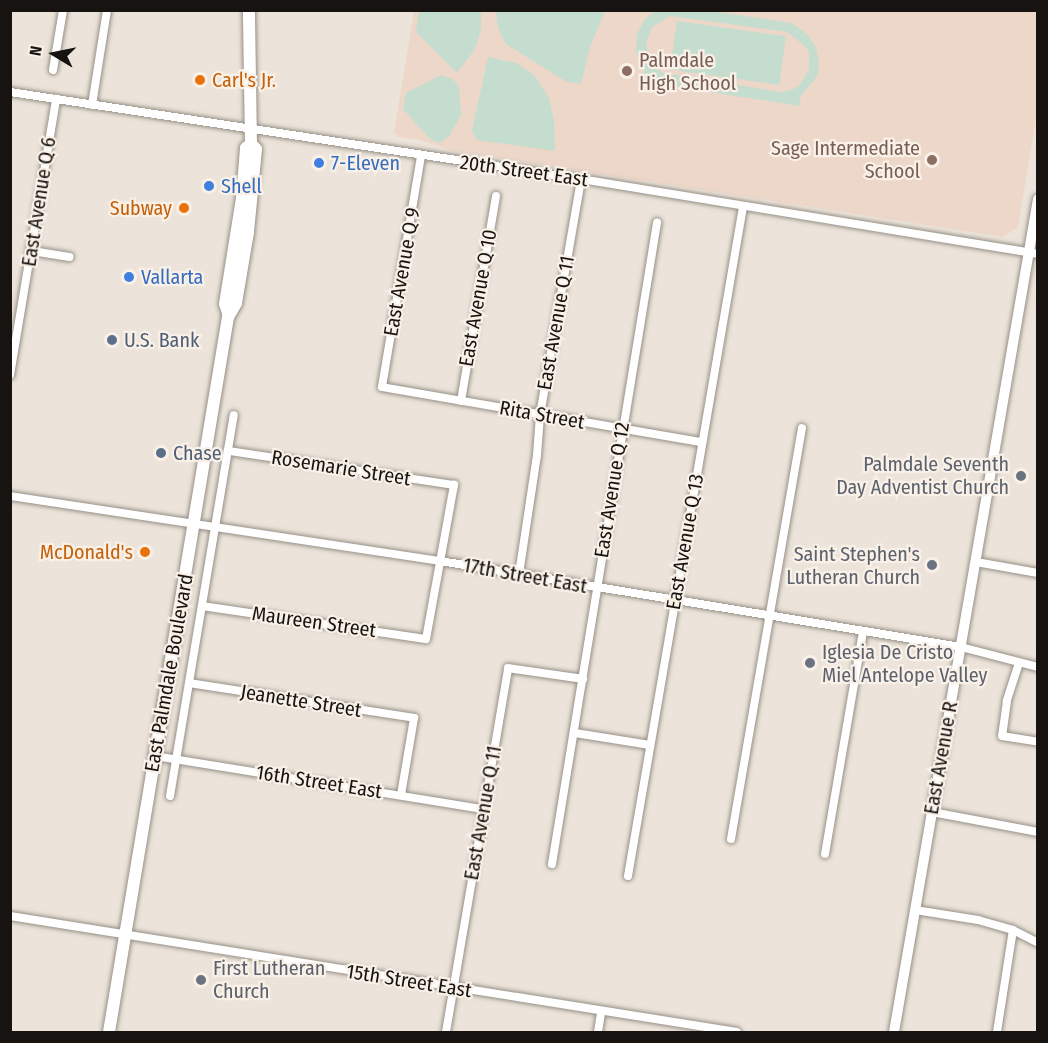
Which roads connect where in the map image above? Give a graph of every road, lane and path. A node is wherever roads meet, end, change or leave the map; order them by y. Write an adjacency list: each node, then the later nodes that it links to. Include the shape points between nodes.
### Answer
1 (63, 10): 4 (street)
2 (107, 10): 7 (street)
3 (249, 10): 8 (highway, East Palmdale Boulevard)
4 (53, 70)
5 (10, 92): 6 (street, 20th Street East)
6 (56, 99): 7 (street, 20th Street East); 17 (street, East Avenue Q 6)
7 (92, 105): 8 (street, 20th Street East)
8 (252, 128): 9 (highway, East Palmdale Boulevard); 10 (street, 20th Street East)
9 (251, 144): 16 (highway, East Palmdale Boulevard, via 246,148); 20 (highway, East Palmdale Boulevard, via 256,149 253,199)
10 (421, 156): 11 (street, 20th Street East); 23 (street, East Avenue Q 9)
11 (581, 179): 14 (street, 20th Street East); 25 (street, East Avenue Q 11)
12 (496, 196): 24 (street, East Avenue Q 10)
13 (1038, 199): 18 (main road, East Avenue R)
14 (743, 207): 18 (street, 20th Street East); 29 (street, East Avenue Q 13)
15 (657, 223): 28 (street, East Avenue Q 12)
16 (237, 230): 20 (highway, via 240,234 236,272); 21 (highway, East Palmdale Boulevard, via 225,304)
17 (32, 251): 19 (street); 22 (street, East Avenue Q 6)
18 (1033, 253): 35 (main road, East Avenue R)
19 (70, 257)
20 (240, 282): 21 (highway, East Palmdale Boulevard, via 236,303)
21 (228, 313): 32 (highway, East Palmdale Boulevard)
22 (10, 375)
23 (382, 387): 24 (street, Rita Street)
24 (461, 401): 25 (street, Rita Street)
25 (540, 415): 28 (street, Rita Street); 37 (street, East Avenue Q 11)
26 (234, 416): 30 (street, East Palmdale Boulevard)
27 (802, 428): 41 (street)
28 (622, 429): 29 (street, Rita Street); 38 (street, East Avenue Q 12)
29 (702, 442): 39 (street, East Avenue Q 13)
30 (228, 451): 33 (street, East Palmdale Boulevard); 34 (street, Rosemarie Street, via 454,485)
31 (10, 496): 32 (street, 17th Street East)
32 (194, 524): 33 (street, 17th Street East); 51 (highway, East Palmdale Boulevard)
33 (215, 528): 34 (street, 17th Street East); 40 (street, East Palmdale Boulevard)
34 (440, 561): 37 (street, 17th Street East); 40 (street, Maureen Street, via 426,639)
35 (976, 562): 36 (street); 43 (main road, East Avenue R)
36 (1038, 573)
37 (519, 574): 38 (street, 17th Street East)
38 (596, 589): 39 (street, 17th Street East); 46 (street, East Avenue Q 12)
39 (674, 601): 41 (street, 17th Street East); 50 (street, East Avenue Q 13)
40 (202, 606): 47 (street, East Palmdale Boulevard)
41 (769, 617): 42 (street, 17th Street East); 58 (street)
42 (863, 632): 43 (street, 17th Street East); 59 (street)
43 (961, 647): 44 (street, 17th Street East); 56 (main road, East Avenue R)
44 (1019, 663): 45 (street, 17th Street East); 49 (street, via 1006,701 1002,736)
45 (1038, 667)
46 (583, 679): 48 (street, East Avenue Q 12); 55 (street, East Avenue Q 11, via 508,668)
47 (189, 683): 52 (street, East Palmdale Boulevard); 53 (street, Jeanette Street, via 414,718)
48 (575, 733): 50 (street); 60 (street, East Avenue Q 12)
49 (1038, 742)
50 (650, 745): 61 (street, East Avenue Q 13)
51 (155, 756): 52 (street, 16th Street East); 65 (highway, East Palmdale Boulevard)
52 (176, 760): 53 (street, 16th Street East); 54 (street, East Palmdale Boulevard)
53 (401, 795): 55 (street, 16th Street East)
54 (170, 796)
55 (484, 809): 67 (street, East Avenue Q 11)
56 (932, 812): 57 (street); 62 (main road, East Avenue R)
57 (1038, 832)
58 (731, 839)
59 (825, 854)
60 (552, 864)
61 (628, 876)
62 (915, 910): 64 (street); 73 (main road, East Avenue R)
63 (10, 916): 65 (street, 15th Street East)
64 (1013, 930): 66 (street); 74 (street)
65 (125, 935): 67 (street, 15th Street East); 69 (highway, East Palmdale Boulevard)
66 (1038, 943)
67 (454, 988): 68 (street, 15th Street East); 70 (street, East Avenue Q 11)
68 (601, 1012): 71 (street); 72 (street, 15th Street East)
69 (109, 1032)
70 (446, 1032)
71 (598, 1032)
72 (737, 1032)
73 (894, 1032)
74 (997, 1032)

